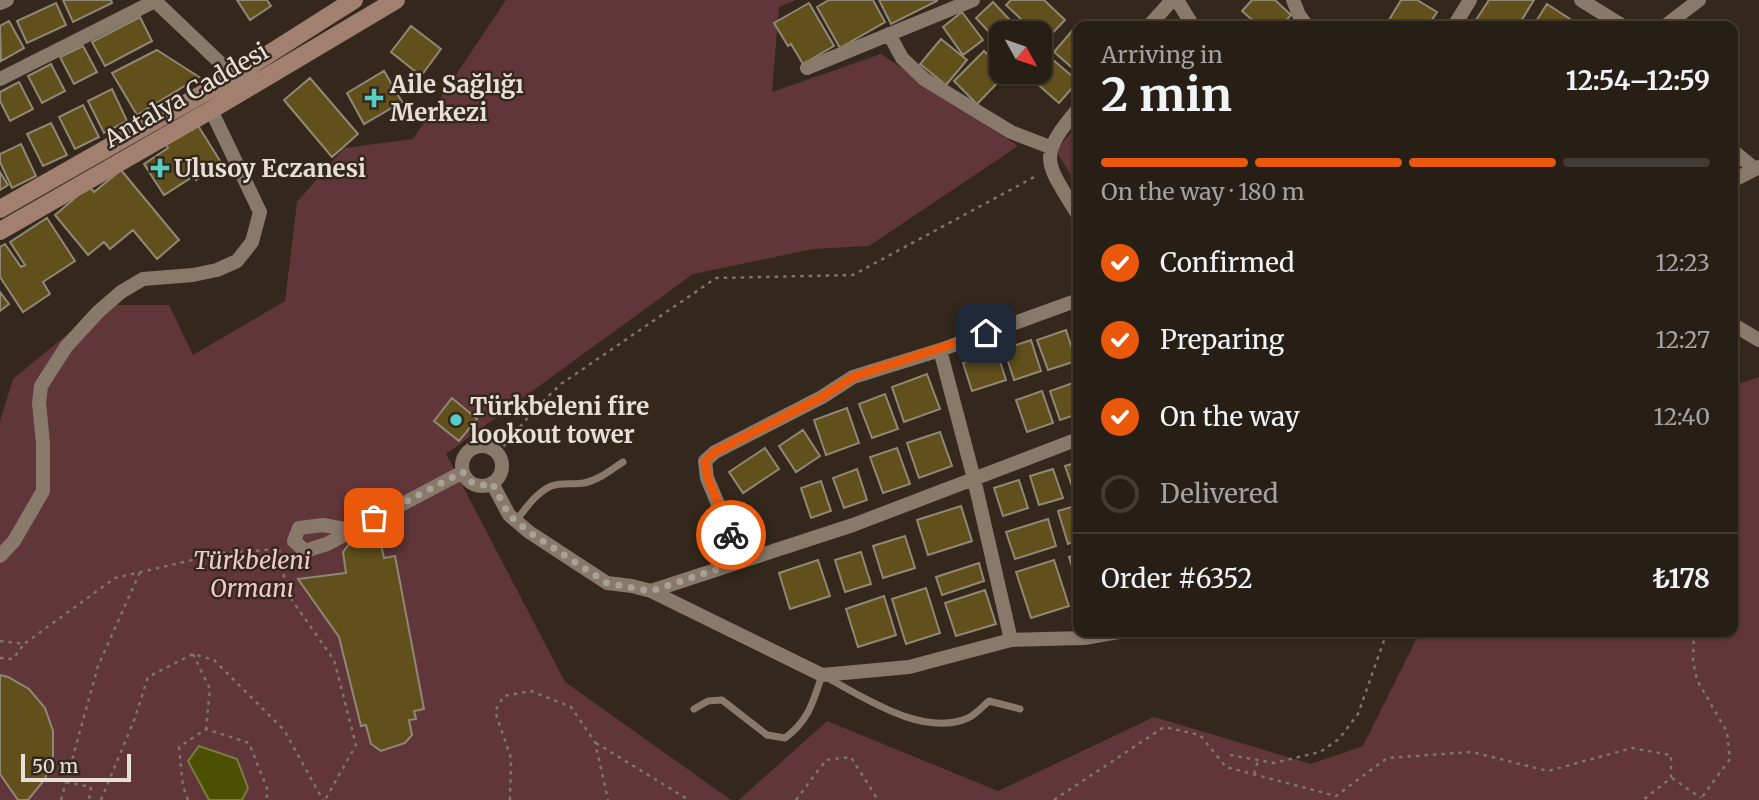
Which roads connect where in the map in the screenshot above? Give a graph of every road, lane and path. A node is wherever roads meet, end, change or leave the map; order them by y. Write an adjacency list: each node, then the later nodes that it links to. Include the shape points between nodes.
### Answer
1 (7, 0): 12 (street)
2 (354, 0): 21 (main road, Antalya Caddesi)
3 (396, 0): 23 (main road, Antalya Caddesi)
4 (973, 0): 19 (street)
5 (1172, 0): 13 (street)
6 (1177, 0): 14 (street)
7 (1293, 0): 15 (street)
8 (1470, 0): 16 (street)
9 (1581, 0): 17 (street)
10 (1699, 0): 18 (street)
11 (155, 1): 21 (street); 22 (street)
12 (0, 3)
13 (1153, 21)
14 (1190, 21)
15 (1303, 21)
16 (1457, 21)
17 (1615, 21)
18 (1672, 21)
19 (889, 34): 20 (street); 25 (street, via 902,58 924,79 1011,132)
20 (807, 68)
21 (234, 76): 31 (main road, Antalya Caddesi)
22 (0, 79)
23 (211, 110): 32 (main road, Antalya Caddesi); 47 (street, via 260,212 252,242 237,261 217,270 143,279 121,292 65,347 41,386 43,491)
24 (1073, 115): 25 (street)
25 (1050, 147): 28 (street)
26 (1738, 154): 27 (street)
27 (1757, 168): 29 (street)
28 (1050, 169): 30 (street); 38 (path, via 853,275 716,278 561,384)
29 (1738, 178)
30 (1073, 207)
31 (0, 209)
32 (0, 231)
33 (1073, 302): 36 (street)
34 (1738, 328): 35 (street)
35 (1759, 340)
36 (940, 349): 41 (street); 48 (street, via 853,377 705,461)
37 (1073, 441): 41 (street)
38 (498, 453): 40 (street, via 486,446 472,448 464,458); 42 (street, via 502,466)
39 (623, 462): 43 (lane, via 586,483 548,488)
40 (463, 472): 42 (street, via 471,483); 44 (street)
41 (974, 479): 48 (street); 54 (street)
42 (492, 483): 43 (street)
43 (516, 521): 50 (street, via 607,583)
44 (351, 530): 45 (street, via 305,551); 45 (street, via 323,525 299,528)
45 (294, 541): 46 (path)
46 (279, 548): 49 (path, via 223,553); 75 (path, via 287,593 334,660 356,745)
47 (0, 556)
48 (742, 561): 50 (street)
49 (140, 572): 56 (path, via 115,578); 68 (path, via 97,666)
50 (651, 591): 59 (street)
51 (1089, 637): 54 (street)
52 (1385, 637): 65 (path, via 1358,714 1339,739 1320,752 1274,763)
53 (1694, 637): 69 (path, via 1698,680 1727,732 1730,759)
54 (1011, 640): 59 (street, via 909,667)
55 (0, 641): 56 (path)
56 (24, 644): 58 (path, via 13,659)
57 (193, 654): 62 (path, via 209,689); 72 (path, via 148,677); 75 (path, via 214,660 284,730)
58 (0, 658)
59 (822, 676): 60 (lane, via 810,710 785,738 767,735 722,699); 61 (lane, via 912,720 936,724 968,718 989,701)
60 (694, 709)
61 (1020, 709)
62 (206, 729): 73 (path, via 178,747); 74 (path, via 249,743 268,791)
63 (595, 742): 76 (path, via 571,707 531,691 504,696 495,711 511,758); 77 (path); 78 (path)
64 (1230, 755): 65 (path)
65 (1258, 760): 66 (path)
66 (1254, 774): 67 (path, via 1336,796 1387,758 1472,752 1548,771 1632,748 1671,755); 81 (path, via 1226,767 1200,735 1164,727)
67 (1671, 778): 69 (path); 82 (path)
68 (66, 782): 70 (path); 71 (path, via 91,787)
69 (1701, 799)
70 (61, 800)
71 (89, 800)
72 (101, 800)
73 (188, 800)
74 (266, 800)
75 (324, 800)
76 (510, 800)
77 (608, 800)
78 (689, 800)
79 (796, 800): 80 (path, via 827,760 851,757)
80 (878, 800)
81 (1054, 800)
82 (1643, 800)

